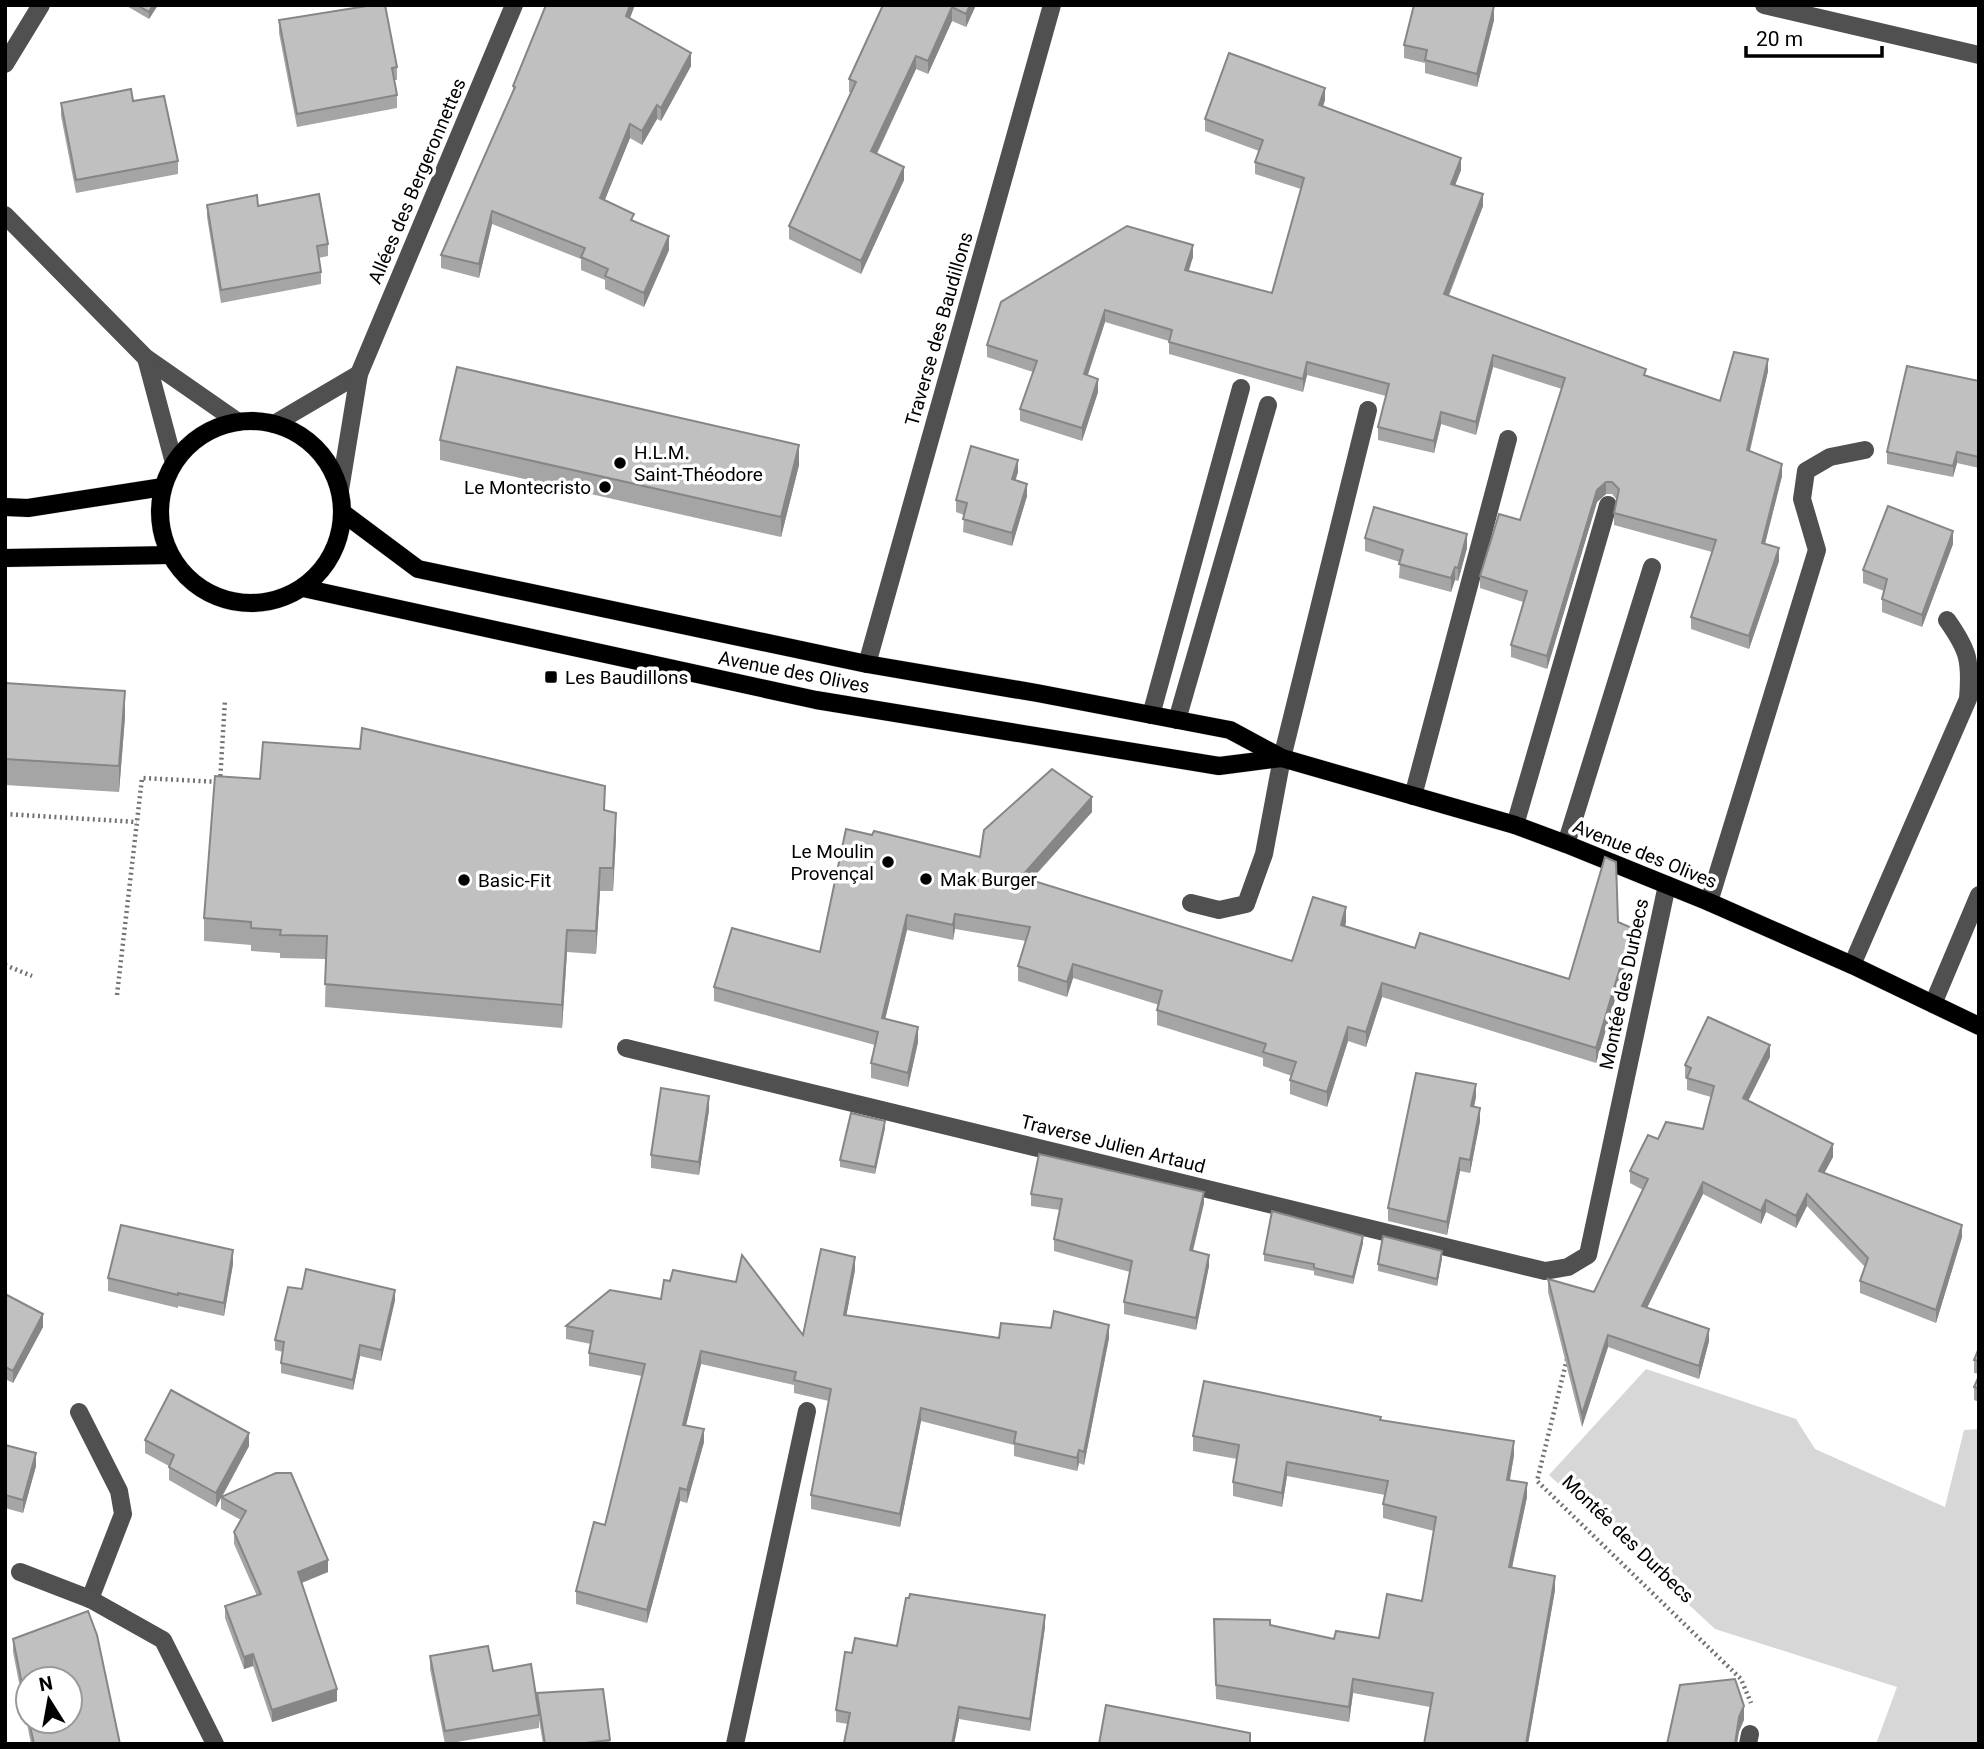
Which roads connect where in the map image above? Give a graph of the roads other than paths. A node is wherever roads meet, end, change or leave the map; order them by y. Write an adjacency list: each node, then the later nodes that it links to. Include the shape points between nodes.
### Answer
1 (41, 5): 6 (street)
2 (514, 5): 9 (street, Allées des Bergeronnettes)
3 (1052, 5): 28 (street, Traverse des Baudillons)
4 (1764, 5): 5 (street)
5 (1979, 55)
6 (5, 64)
7 (5, 215): 8 (street)
8 (146, 358): 13 (street); 17 (street)
9 (359, 374): 14 (street); 19 (street, Allées des Bergeronnettes)
10 (1241, 388): 29 (street)
11 (1268, 405): 30 (street)
12 (1368, 410): 31 (street)
13 (238, 422): 14 (main road); 17 (main road, via 213,429)
14 (274, 424): 19 (main road, via 303,437 327,460)
15 (1508, 439): 32 (street)
16 (1865, 450): 37 (street, via 1830,457 1807,471 1802,499 1817,550)
17 (174, 463): 18 (main road)
18 (163, 487): 21 (main road, via 28,508); 23 (main road, via 161,526)
19 (340, 490): 22 (main road)
20 (1608, 505): 33 (street)
21 (5, 507)
22 (343, 513): 26 (main road, via 338,542 324,568); 28 (main road, Avenue des Olives, via 418,569)
23 (170, 555): 24 (main road); 26 (main road, via 194,584 229,601 268,602)
24 (5, 558)
25 (1652, 567): 34 (street)
26 (303, 588): 31 (main road, Avenue des Olives, via 816,700 1219,766)
27 (1947, 620): 39 (street, via 1962,642 1971,668 1968,699)
28 (867, 664): 29 (main road, Avenue des Olives)
29 (1151, 715): 30 (main road, Avenue des Olives)
30 (1177, 720): 31 (main road, Avenue des Olives, via 1230,730)
31 (1282, 758): 32 (main road, Avenue des Olives); 38 (street, via 1264,854 1246,904 1219,910)
32 (1413, 796): 33 (main road, Avenue des Olives)
33 (1515, 825): 34 (main road, Avenue des Olives)
34 (1566, 844): 35 (main road, Avenue des Olives)
35 (1667, 885): 37 (main road, Avenue des Olives); 43 (street, Montée des Durbecs)
36 (1979, 895): 40 (street)
37 (1709, 902): 39 (main road, Avenue des Olives)
38 (1191, 903)
39 (1852, 965): 40 (main road, Avenue des Olives)
40 (1934, 1004): 41 (main road, Avenue des Olives)
41 (1979, 1026)
42 (626, 1048): 43 (street, Traverse Julien Artaud, via 1545,1271 1568,1267)
43 (1588, 1255)
44 (807, 1411): 49 (street)
45 (79, 1412): 47 (street, via 119,1491 123,1514)
46 (20, 1572): 47 (street)
47 (90, 1599): 48 (street, via 163,1640)
48 (215, 1744)
49 (735, 1744)

